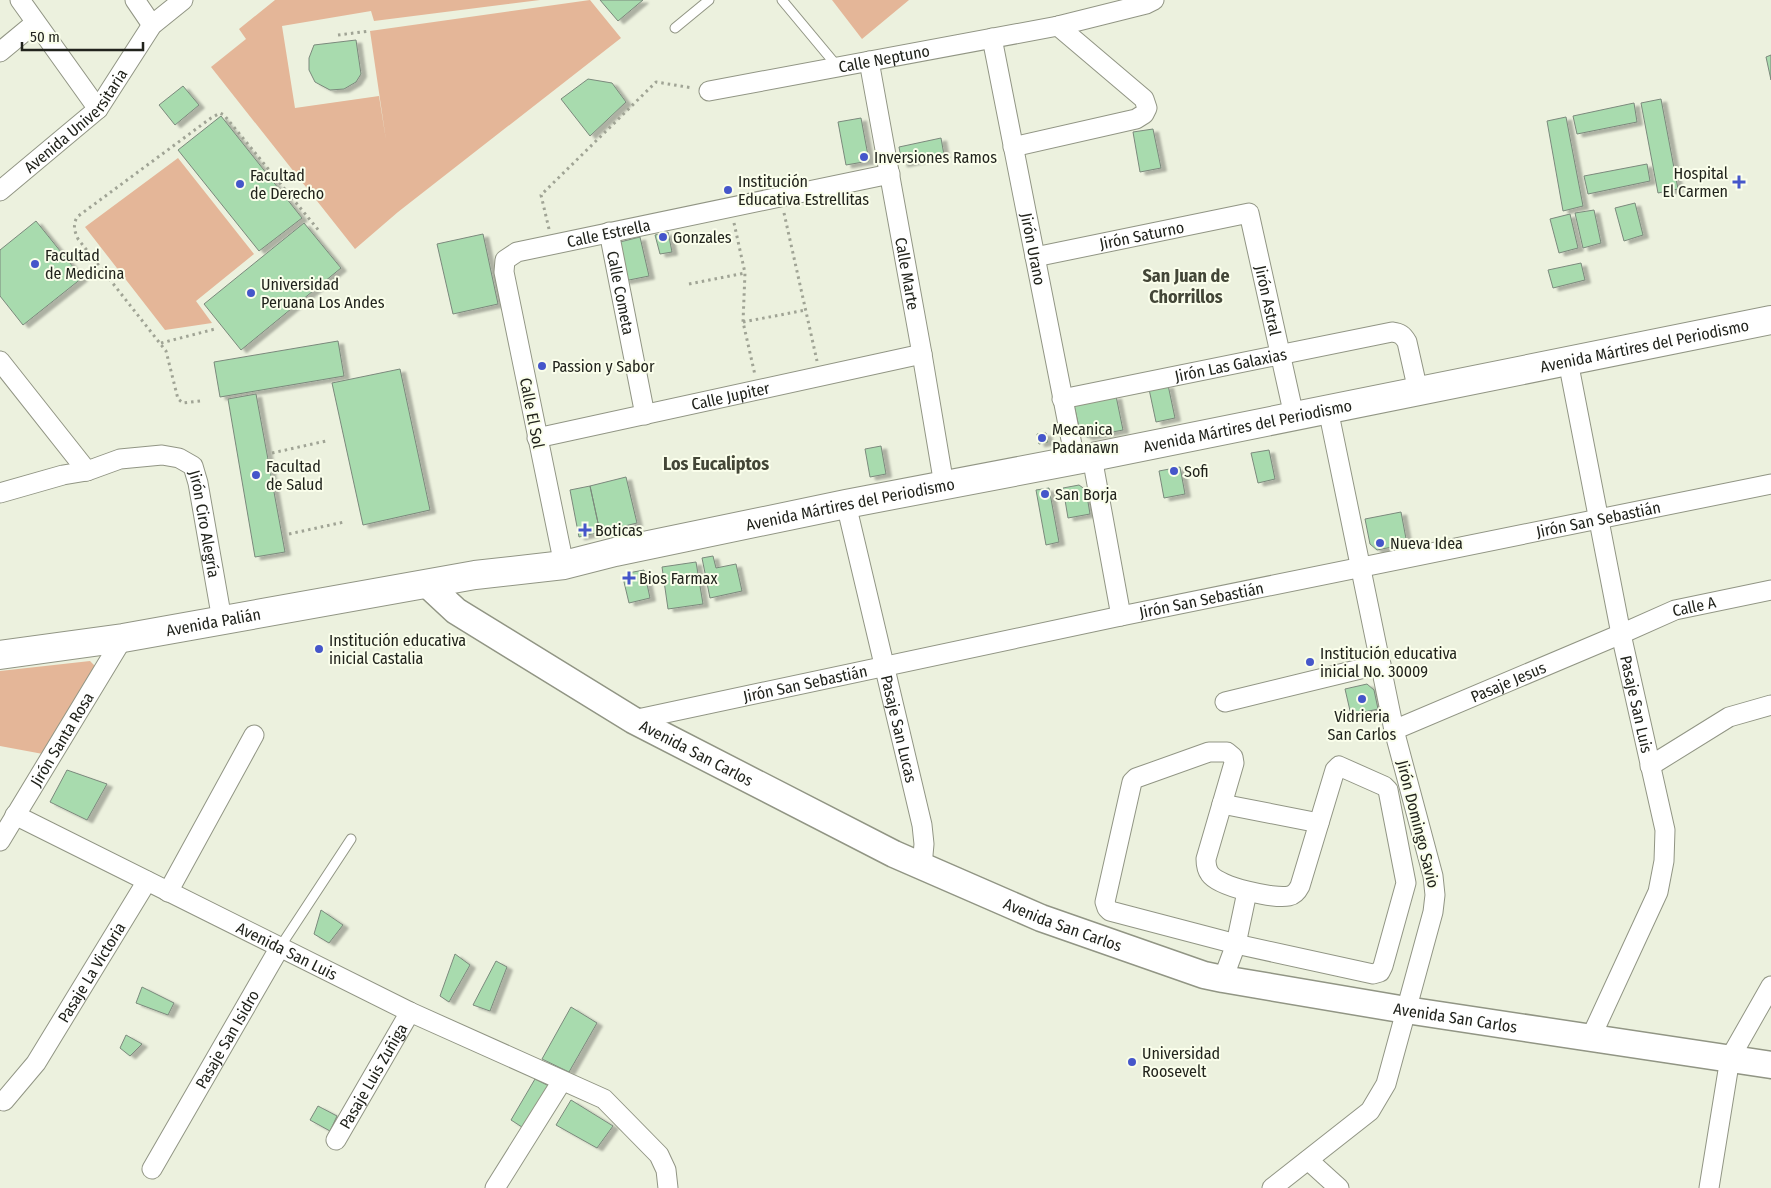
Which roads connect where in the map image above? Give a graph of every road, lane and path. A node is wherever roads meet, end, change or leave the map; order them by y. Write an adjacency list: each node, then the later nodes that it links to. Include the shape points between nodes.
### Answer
1 (20, 0): 7 (street)
2 (135, 0): 8 (street)
3 (183, 0): 8 (street, Avenida Universitaria)
4 (709, 0): 10 (lane)
5 (782, 0): 16 (lane)
6 (1154, 0): 9 (street, Calle Neptuno)
7 (35, 23): 14 (street); 18 (street)
8 (152, 25): 18 (street, Avenida Universitaria)
9 (1058, 26): 13 (street, Calle Neptuno); 19 (street, via 1144,99 1147,108 1136,119)
10 (675, 28)
11 (370, 31): 12 (path)
12 (338, 35)
13 (992, 38): 15 (street, Calle Neptuno); 19 (street, Jirón Urano)
14 (0, 52)
15 (869, 61): 16 (street, Calle Neptuno); 20 (street, Calle Marte)
16 (837, 66): 17 (street, Calle Neptuno)
17 (709, 91): 27 (path, via 656,82 541,196)
18 (98, 108): 21 (street, Avenida Universitaria)
19 (1013, 147): 28 (street, Jirón Urano)
20 (890, 174): 22 (street, Calle Estrella); 37 (street, Calle Marte)
21 (0, 191)
22 (781, 196): 23 (street, Calle Estrella); 32 (path)
23 (730, 207): 26 (street, Calle Estrella); 30 (path)
24 (1248, 213): 28 (street, Jirón Saturno); 38 (street, Jirón Astral)
25 (320, 232): 36 (path, via 224,115 216,114 77,217 74,224 78,239)
26 (610, 232): 27 (street, Calle Estrella); 47 (street, Calle Cometa)
27 (553, 245): 29 (street, Calle Estrella, via 517,252)
28 (1035, 258): 44 (street, Jirón Urano)
29 (505, 260): 49 (street, Calle El Sol, via 504,272)
30 (745, 273): 31 (path); 34 (path)
31 (689, 284)
32 (806, 310): 34 (path); 41 (path)
33 (1771, 320): 40 (main road, Avenida Mártires del Periodismo)
34 (743, 322): 42 (path)
35 (215, 329): 36 (path)
36 (160, 343): 45 (path, via 168,356 178,399 183,403)
37 (922, 354): 41 (street, Calle Jupiter); 55 (street, Calle Marte)
38 (1280, 354): 43 (street, Jirón Las Galaxias, via 1399,333 1407,342); 44 (street, Jirón Las Galaxias); 48 (street, Jirón Astral)
39 (0, 361): 53 (street)
40 (1568, 361): 43 (main road, Avenida Mártires del Periodismo); 58 (street, Pasaje San Luis)
41 (820, 376): 42 (street, Calle Jupiter)
42 (758, 390): 47 (street, Calle Jupiter)
43 (1418, 391): 46 (main road, Avenida Mártires del Periodismo)
44 (1062, 399): 52 (street, Jirón Urano)
45 (200, 401)
46 (1328, 409): 48 (main road, Avenida Mártires del Periodismo); 62 (street, Jirón Domingo Savio)
47 (645, 415): 49 (street, Calle Jupiter)
48 (1294, 416): 52 (main road, Avenida Mártires del Periodismo)
49 (537, 438): 61 (street, Calle El Sol)
50 (326, 441): 51 (path)
51 (272, 453)
52 (1083, 458): 55 (main road, Avenida Mártires del Periodismo); 65 (street, Jirón Urano)
53 (87, 471): 56 (street); 66 (street, Jirón Ciro Alegría, via 120,460 162,455 179,458 193,466)
54 (1771, 484): 58 (street, Jirón San Sebastián)
55 (944, 486): 57 (main road, Avenida Mártires del Periodismo)
56 (0, 493)
57 (846, 504): 61 (main road, Avenida Mártires del Periodismo); 71 (street, Pasaje San Lucas)
58 (1599, 519): 62 (street, Jirón San Sebastián); 67 (street, Pasaje San Luis)
59 (344, 522): 60 (path)
60 (289, 534)
61 (564, 565): 63 (main road, Avenida Mártires del Periodismo)
62 (1361, 567): 65 (street, Jirón San Sebastián); 70 (street, Jirón Domingo Savio)
63 (427, 584): 66 (main road, Avenida Palián); 74 (main road, Avenida San Carlos, via 456,611)
64 (1771, 590): 67 (street, Calle A, via 1675,610)
65 (1121, 616): 71 (street, Jirón San Sebastián)
66 (222, 620): 68 (main road, Avenida Palián)
67 (1621, 634): 75 (street, Pasaje Jesus); 77 (street, Pasaje San Luis)
68 (123, 638): 69 (main road, Avenida Palián); 79 (street, Jirón Santa Rosa)
69 (0, 655)
70 (1381, 664): 72 (street); 75 (street, Jirón Domingo Savio)
71 (885, 666): 74 (street, Jirón San Sebastián); 83 (street, Pasaje San Lucas, via 922,825)
72 (1225, 702)
73 (1771, 705): 77 (street, via 1729,716)
74 (633, 720): 83 (main road, Avenida San Carlos)
75 (1394, 730): 91 (street, Jirón Domingo Savio, via 1433,876 1435,895)
76 (254, 735): 85 (street)
77 (1650, 766): 93 (street, Pasaje San Luis, via 1665,830 1658,892)
78 (1222, 804): 80 (street); 86 (street, via 1206,859 1207,869 1217,880); 87 (street, via 1234,763 1227,752 1209,752 1136,778 1132,782 1105,902 1110,911)
79 (15, 815): 82 (street, Jirón Santa Rosa); 84 (street, Avenida San Luis)
80 (1319, 823): 86 (street, via 1296,892 1290,896); 87 (street, via 1339,766 1388,790 1406,883 1380,972 1373,974)
81 (350, 839): 88 (lane)
82 (0, 841)
83 (922, 866): 89 (main road, Avenida San Carlos, via 1041,918)
84 (147, 881): 85 (street, Avenida San Luis); 97 (street, Pasaje La Victoria, via 36,1063)
85 (168, 892): 88 (street, Avenida San Luis)
86 (1247, 892): 87 (street)
87 (1236, 944): 89 (street)
88 (280, 947): 92 (street, Avenida San Luis); 100 (street, Pasaje San Isidro)
89 (1223, 979): 91 (main road, Avenida San Carlos)
90 (1771, 986): 94 (street)
91 (1406, 1010): 93 (main road, Avenida San Carlos); 99 (street, Jirón Domingo Savio, via 1386,1084 1370,1111)
92 (410, 1012): 96 (street, Avenida San Luis); 98 (street, Pasaje Luis Zuñiga)
93 (1591, 1037): 94 (main road, Avenida San Carlos)
94 (1730, 1058): 95 (main road, Avenida San Carlos); 105 (street)
95 (1771, 1065)
96 (562, 1081): 101 (street); 102 (street, Avenida San Luis, via 604,1099 654,1148 666,1170)
97 (4, 1101)
98 (336, 1140)
99 (1308, 1160): 103 (street, Jirón Domingo Savio); 104 (street)
100 (152, 1169)
101 (495, 1188)
102 (668, 1188)
103 (1272, 1188)
104 (1339, 1188)
105 (1709, 1188)

